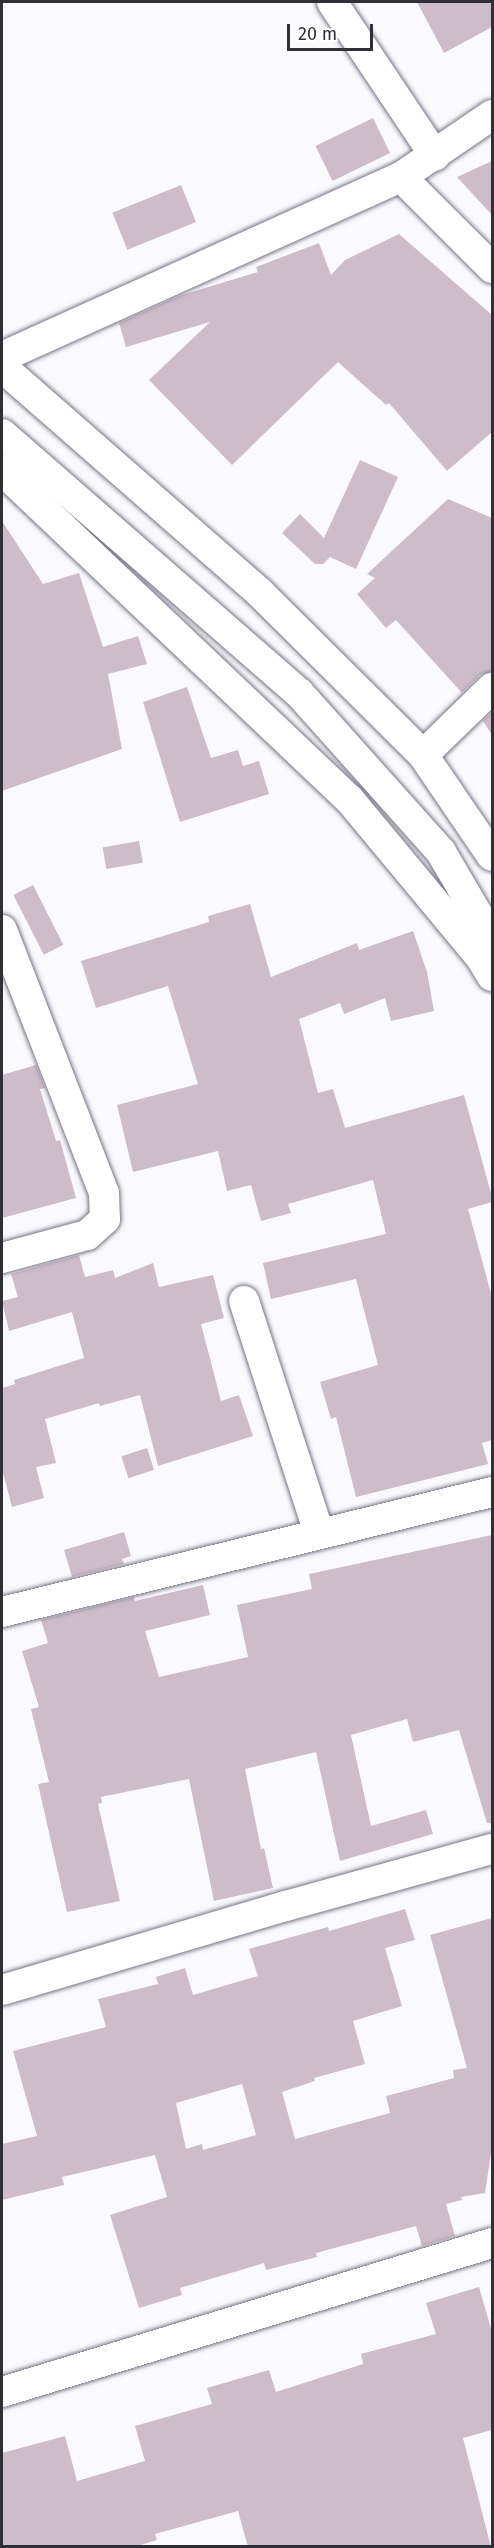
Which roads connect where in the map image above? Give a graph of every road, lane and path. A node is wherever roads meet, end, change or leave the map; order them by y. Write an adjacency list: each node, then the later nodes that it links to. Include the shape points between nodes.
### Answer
1 (332, 2): 3 (street)
2 (492, 115): 3 (street)
3 (435, 156): 4 (street)
4 (401, 177): 5 (street); 6 (street)
5 (492, 268)
6 (2, 357)
7 (2, 367): 11 (street, via 260,593)
8 (2, 434): 14 (street, via 299,693 441,852)
9 (2, 470): 15 (street, via 350,799)
10 (492, 688): 11 (street)
11 (423, 755): 12 (street)
12 (492, 856)
13 (2, 930): 16 (street, via 104,1193 105,1219 87,1235)
14 (492, 939)
15 (492, 976)
16 (2, 1258)
17 (244, 1301): 19 (street)
18 (492, 1492): 19 (street)
19 (320, 1533): 20 (street)
20 (2, 1612)
21 (492, 1849): 22 (street)
22 (2, 1990)
23 (492, 2243): 24 (street)
24 (2, 2392)

